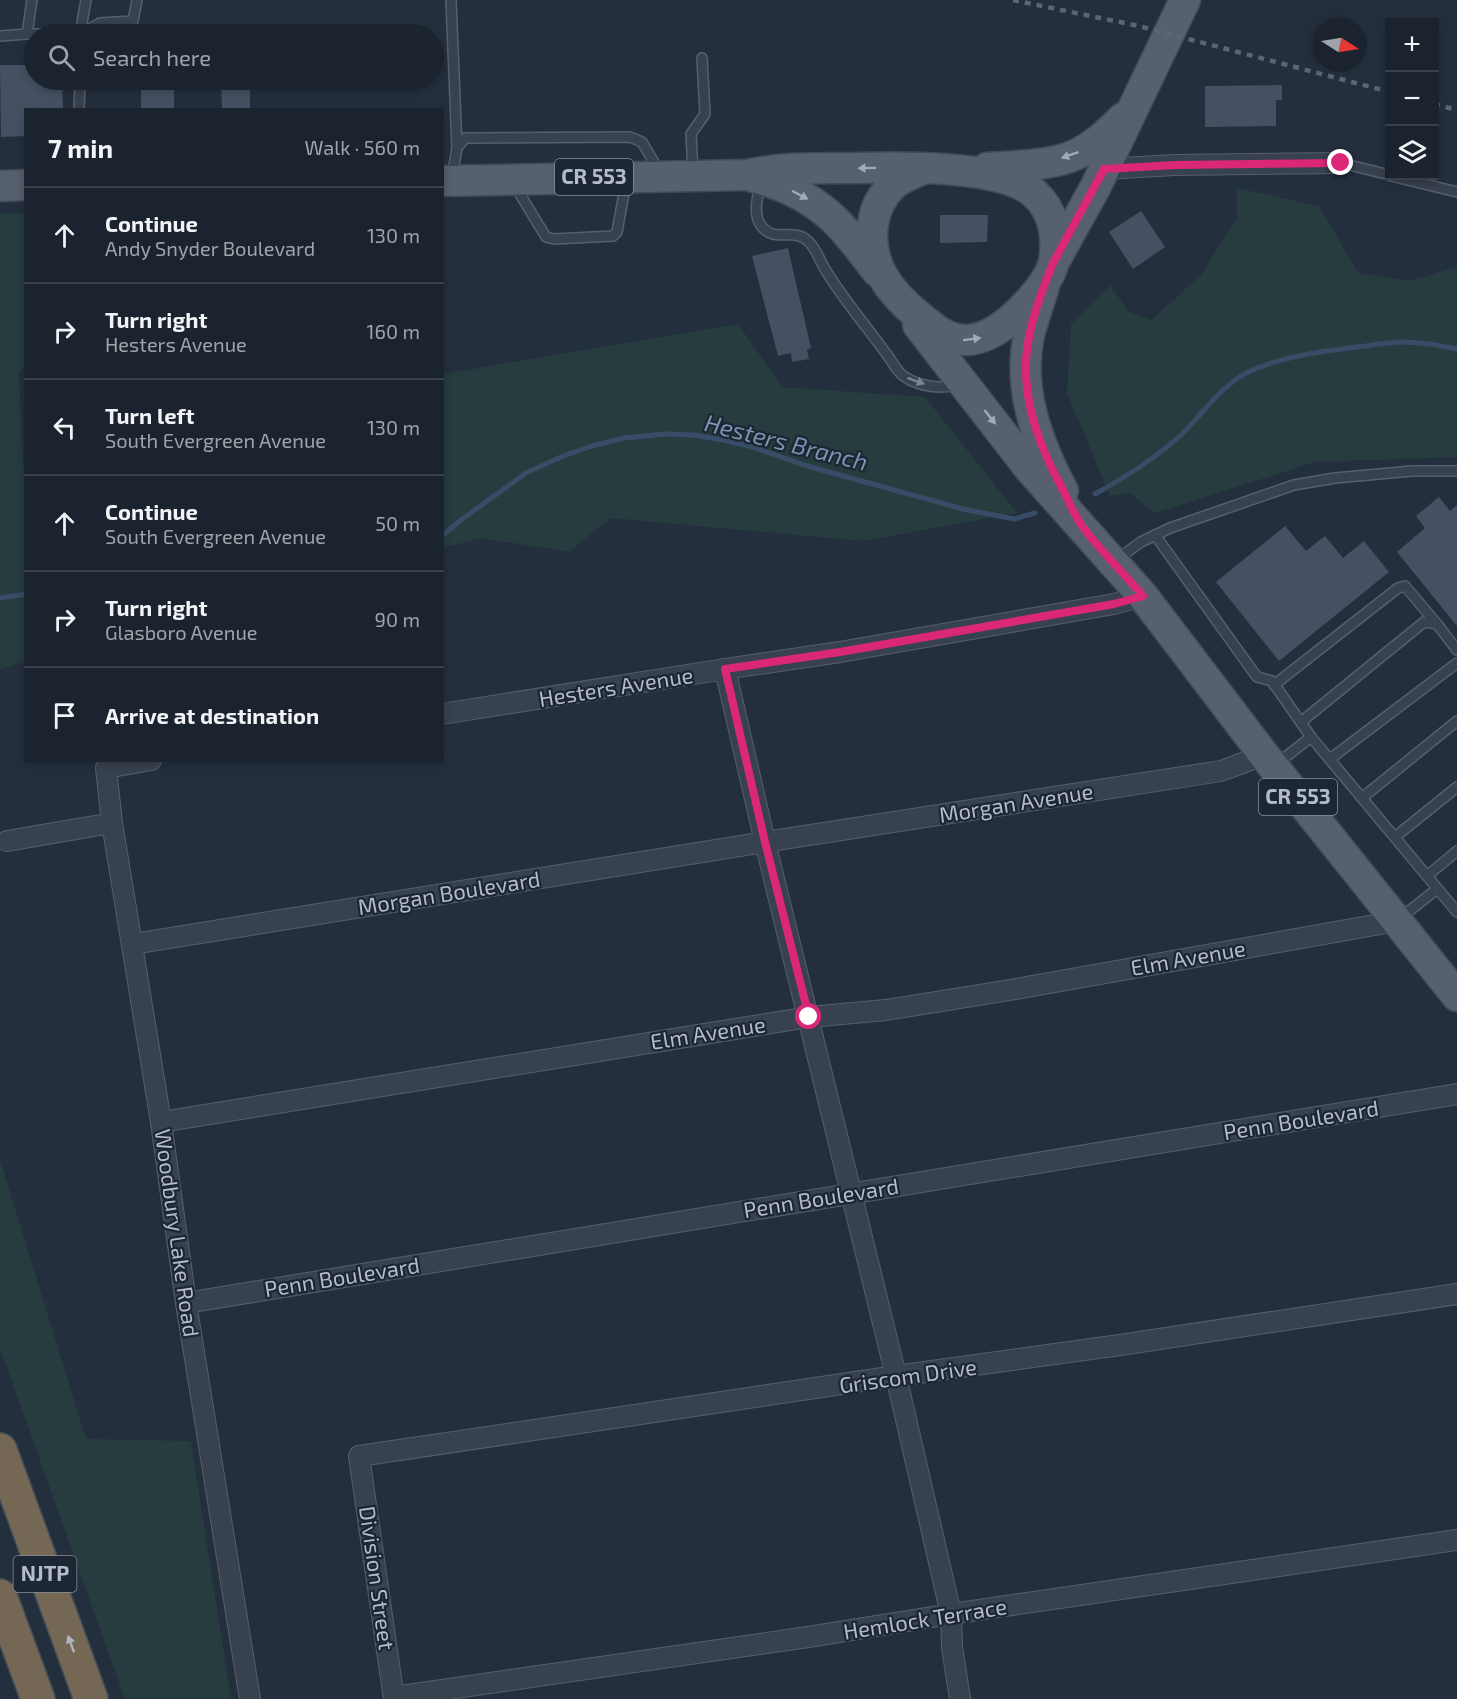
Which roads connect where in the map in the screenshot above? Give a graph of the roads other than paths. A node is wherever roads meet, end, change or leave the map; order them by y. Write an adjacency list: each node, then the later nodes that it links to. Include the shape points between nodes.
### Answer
1 (32, 0): 6 (lane)
2 (86, 0): 7 (lane)
3 (137, 0): 8 (lane, via 133,21)
4 (451, 0): 15 (lane)
5 (1185, 0): 14 (main road)
6 (28, 24)
7 (82, 24)
8 (98, 24)
9 (24, 34): 10 (lane)
10 (0, 36)
11 (702, 58): 21 (lane, via 705,114 691,134)
12 (80, 90): 13 (lane)
13 (79, 108)
14 (1133, 109): 18 (main road); 19 (main road, one-way to 19, via 1110,131 1070,157)
15 (457, 148): 23 (lane, via 465,138 630,137 642,142); 27 (lane)
16 (1341, 163): 18 (street); 20 (lane)
17 (925, 168): 19 (main road); 24 (main road, CR 553, one-way to 24, via 788,169); 32 (main road, via 895,183 874,214 872,252)
18 (1104, 169): 31 (main road)
19 (966, 171): 31 (main road, via 1010,181 1034,192 1044,204 1056,237)
20 (1385, 174)
21 (693, 175): 23 (main road, CR 553); 24 (main road, CR 553)
22 (627, 176): 23 (main road, CR 553); 25 (main road, CR 553); 25 (lane, via 613,237 554,239 546,237)
23 (662, 176)
24 (752, 177): 32 (main road, CR 553, one-way to 32, via 790,189 830,215); 33 (lane, one-way to 33, via 760,225 775,236 794,234 810,242 827,273 904,377 931,387)
25 (512, 179): 27 (main road, CR 553)
26 (1410, 180): 30 (lane)
27 (447, 181)
28 (24, 185): 29 (main road)
29 (0, 186)
30 (1457, 192)
31 (1050, 271): 32 (main road, one-way to 31, via 941,333 954,339 976,339 1016,315); 35 (main road, CR 553, via 1029,336 1026,360 1030,411 1053,472)
32 (895, 293): 33 (main road, CR 553)
33 (964, 384): 35 (main road, CR 553, one-way to 35, via 1029,468)
34 (1457, 471): 36 (lane, via 1335,478 1294,486)
35 (1084, 528): 37 (main road, CR 553)
36 (1155, 535): 37 (lane); 43 (lane, via 1257,677)
37 (1113, 562): 38 (main road, CR 553)
38 (1143, 596): 42 (street, Hesters Avenue, via 840,652); 49 (main road, CR 553)
39 (1437, 624): 40 (lane); 43 (lane, via 1405,586 1398,588); 45 (lane, via 1424,622)
40 (1457, 650)
41 (1457, 663): 48 (lane)
42 (725, 669): 44 (street, Hesters Avenue); 56 (street)
43 (1274, 685): 45 (lane)
44 (444, 714)
45 (1301, 722): 47 (lane)
46 (1457, 722): 52 (lane)
47 (1311, 736): 48 (lane); 49 (lane)
48 (1330, 759): 52 (lane)
49 (1269, 761): 56 (street, Morgan Avenue); 61 (main road, CR 553)
50 (140, 762): 53 (street, Woodbury Lake Road, via 106,768)
51 (1457, 787): 54 (lane)
52 (1362, 798): 54 (lane)
53 (112, 823): 55 (street); 62 (street, Woodbury Lake Road)
54 (1395, 837): 58 (lane)
55 (7, 842)
56 (765, 842): 62 (street, Morgan Boulevard); 64 (street)
57 (1457, 851): 58 (lane)
58 (1427, 876): 59 (lane)
59 (1437, 889): 60 (lane); 61 (lane)
60 (1457, 912)
61 (1397, 921): 63 (main road, CR 553); 64 (street, Elm Avenue, via 1016,990 886,1010)
62 (133, 944): 66 (street, Woodbury Lake Road)
63 (1455, 990)
64 (809, 1017): 66 (street, Elm Avenue); 67 (street)
65 (1457, 1094): 67 (street, Penn Boulevard)
66 (161, 1122): 69 (street, Woodbury Lake Road)
67 (852, 1192): 69 (street, Penn Boulevard); 70 (street)
68 (1457, 1294): 70 (street, Griscom Drive)
69 (186, 1303): 79 (street, Woodbury Lake Road)
70 (896, 1376): 72 (street, Griscom Drive); 75 (street)
71 (0, 1450): 78 (highway, NJTP, one-way to 71)
72 (359, 1456): 76 (street, Division Street)
73 (1457, 1540): 75 (street, Hemlock Terrace)
74 (0, 1596): 77 (highway, NJTP)
75 (951, 1614): 76 (street, Hemlock Terrace); 80 (street)
76 (394, 1698)
77 (38, 1699)
78 (91, 1699)
79 (250, 1699)
80 (960, 1699)

